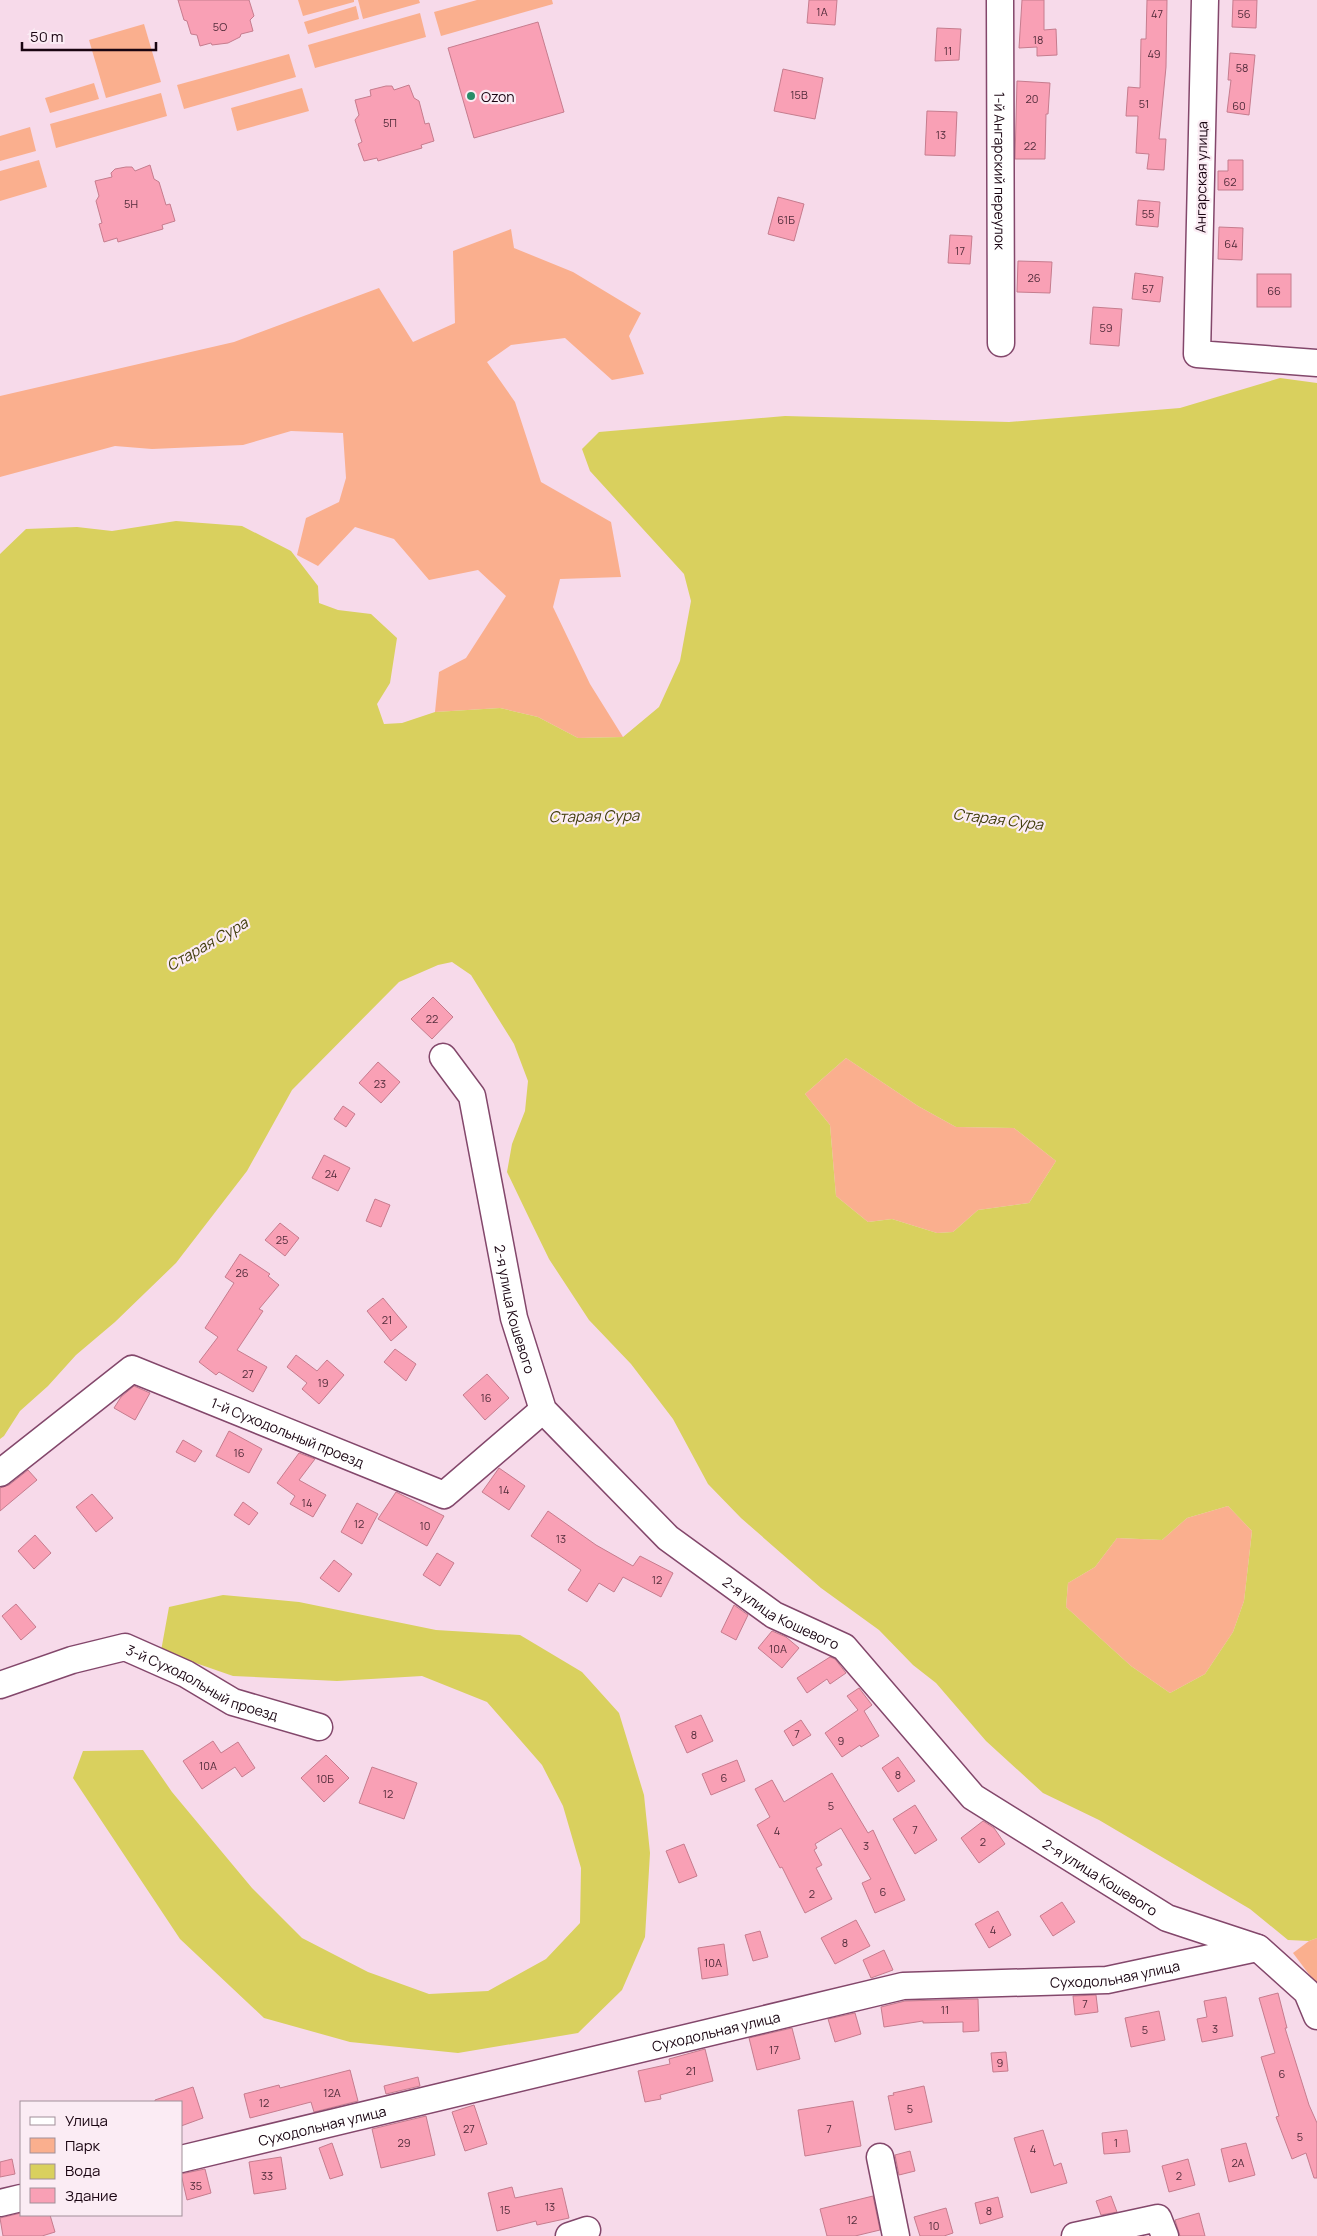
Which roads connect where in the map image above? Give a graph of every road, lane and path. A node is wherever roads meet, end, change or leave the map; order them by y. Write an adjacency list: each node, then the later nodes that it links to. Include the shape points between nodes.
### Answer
1 (1000, 0): 3 (street, 1-й Ангарский переулок)
2 (1205, 0): 4 (street, Ангарская улица, via 1197,354)
3 (1000, 343)
4 (1317, 363)
5 (443, 1057): 6 (street, 2-я улица Кошевого, via 472,1096 514,1318)
6 (543, 1410): 7 (street, 1-й Суходольный проезд, via 444,1495 132,1369); 10 (street, 2-я улица Кошевого, via 668,1538 774,1615 844,1647 973,1797 1167,1918)
7 (0, 1473)
8 (0, 1685): 9 (street, 3-й Суходольный проезд, via 72,1660 125,1647 186,1674 233,1702)
9 (319, 1727)
10 (1258, 1948): 11 (street, 2-я улица Кошевого, via 1307,1992); 13 (street, Суходольная улица, via 1107,1980 903,1986)
11 (1317, 2016)
12 (880, 2157): 17 (street)
13 (182, 2159)
14 (20, 2198): 15 (street)
15 (0, 2203)
16 (1161, 2227): 18 (street)
17 (896, 2236)
18 (1074, 2236)

